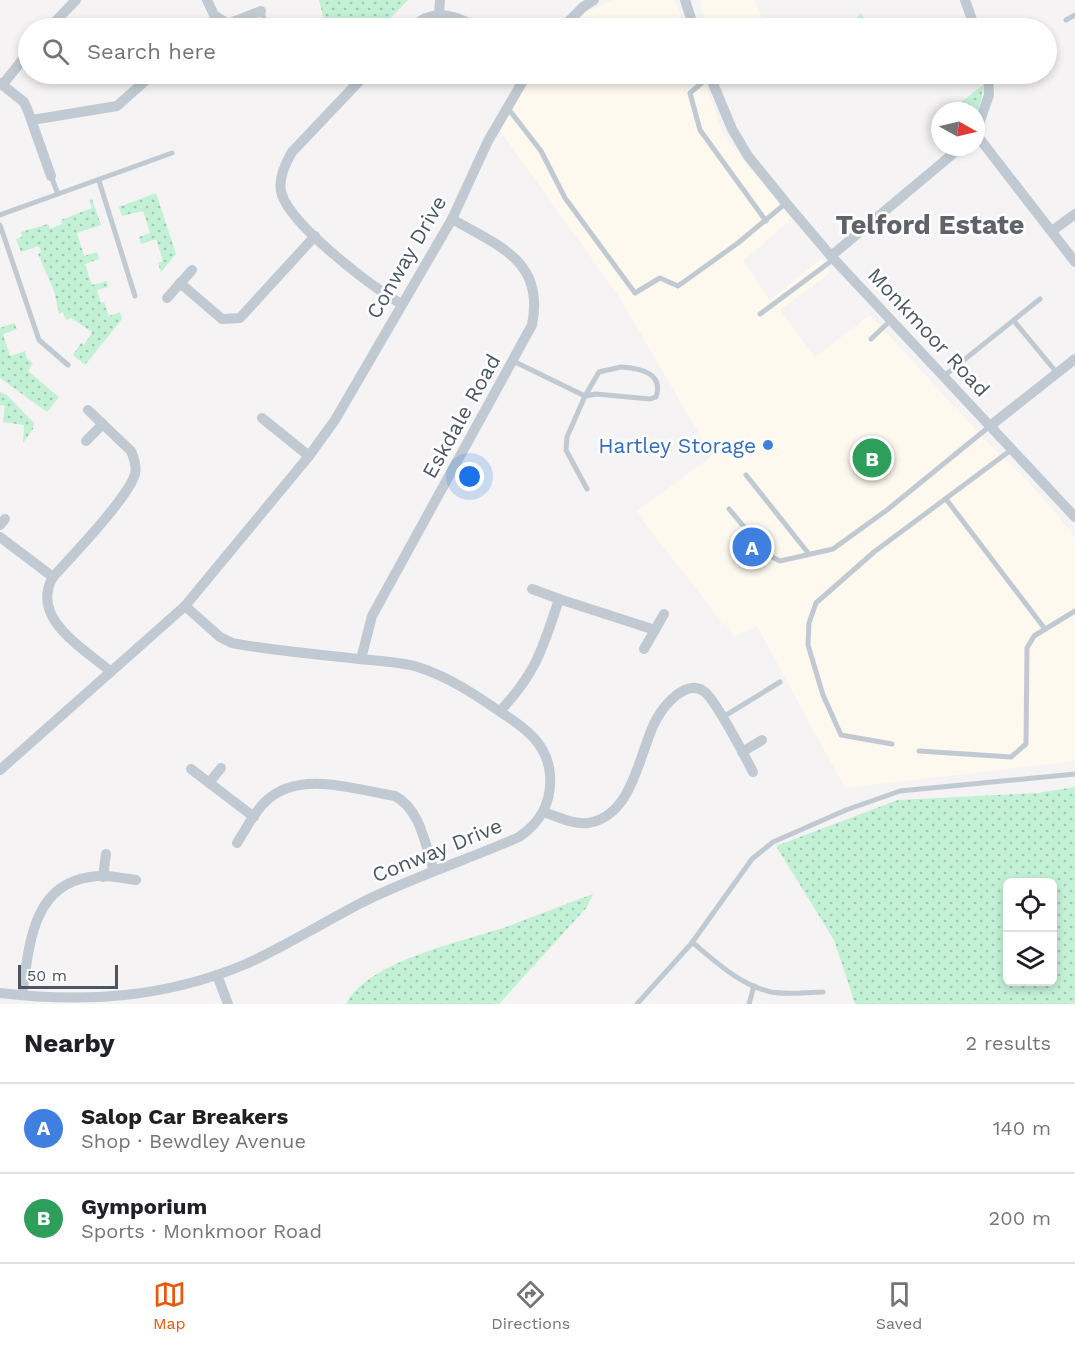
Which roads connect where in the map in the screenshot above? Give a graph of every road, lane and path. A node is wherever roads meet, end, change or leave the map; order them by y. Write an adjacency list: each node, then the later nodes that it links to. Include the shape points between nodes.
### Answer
1 (76, 0): 10 (street)
2 (207, 0): 11 (street)
3 (440, 0): 8 (street)
4 (594, 0): 16 (street)
5 (685, 0): 17 (street)
6 (965, 0): 18 (street)
7 (261, 11): 12 (street); 13 (lane)
8 (440, 14): 14 (street); 15 (street)
9 (1075, 15): 19 (lane)
10 (59, 18)
11 (219, 18)
12 (243, 18)
13 (264, 18)
14 (426, 18)
15 (452, 18)
16 (572, 18)
17 (691, 18)
18 (971, 18)
19 (1066, 20)
20 (18, 64): 21 (street)
21 (1, 84): 30 (street, via 24,102)
22 (138, 84): 30 (street, via 117,106)
23 (357, 84): 44 (street, via 286,163 281,193)
24 (521, 84): 28 (street, Conway Drive)
25 (700, 84): 41 (lane, via 690,93 700,130)
26 (714, 84): 37 (street, Monkmoor Road, via 738,138)
27 (988, 84): 29 (street)
28 (506, 106): 40 (street, Conway Drive); 41 (lane, via 541,151 565,198 635,293 660,278 678,286)
29 (985, 107)
30 (32, 120): 34 (street)
31 (985, 145): 43 (street)
32 (172, 153): 35 (lane)
33 (951, 156): 45 (street)
34 (51, 176): 36 (lane)
35 (99, 181): 36 (lane); 49 (lane)
36 (58, 194): 39 (lane)
37 (786, 203): 41 (lane); 45 (street, Monkmoor Road)
38 (1075, 214): 43 (street)
39 (0, 215)
40 (452, 219): 52 (street, Conway Drive); 58 (street, Eskdale Road, via 518,258 530,277 535,311 532,326)
41 (766, 221)
42 (0, 225): 59 (lane, via 39,340)
43 (1052, 231): 46 (street)
44 (315, 236): 48 (street, via 240,318 222,319); 52 (street, via 354,273)
45 (832, 258): 53 (lane); 54 (street, Monkmoor Road)
46 (1075, 262)
47 (192, 270): 48 (street)
48 (180, 284): 50 (street)
49 (135, 296)
50 (167, 298)
51 (1040, 299): 55 (lane)
52 (401, 304): 69 (street, Conway Drive, via 335,420)
53 (760, 314)
54 (891, 320): 56 (lane); 61 (street, Monkmoor Road)
55 (1014, 321): 60 (lane); 61 (lane)
56 (871, 339)
57 (1075, 359): 60 (street)
58 (513, 361): 62 (lane); 86 (street, Eskdale Road, via 372,616)
59 (68, 365)
60 (1057, 373): 66 (street)
61 (944, 376): 66 (street, Monkmoor Road)
62 (585, 396): 62 (lane, via 599,372 621,367 642,369 657,381 656,397 650,399); 71 (lane, via 567,437 566,450)
63 (88, 410): 65 (street)
64 (262, 418): 69 (street)
65 (103, 423): 67 (street); 77 (street, via 131,451 135,474 108,513)
66 (990, 426): 68 (street, Monkmoor Road); 76 (lane, via 833,549)
67 (86, 441)
68 (1011, 450): 72 (lane); 74 (street, Monkmoor Road)
69 (309, 456): 80 (street, Conway Drive)
70 (746, 475): 76 (lane)
71 (587, 489)
72 (946, 499): 83 (lane); 94 (lane, via 873,552 816,603 809,623 808,645 823,695 841,735)
73 (729, 508): 76 (lane, via 768,555 780,561)
74 (1075, 518)
75 (0, 537): 77 (street)
76 (809, 554)
77 (53, 577): 87 (street, via 46,601 50,616)
78 (532, 589): 79 (street)
79 (559, 599): 84 (street); 91 (street, via 536,664)
80 (185, 606): 86 (street, Conway Drive, via 232,643); 87 (street, Conway Drive)
81 (1075, 611): 83 (lane)
82 (664, 614): 84 (street)
83 (1045, 629): 95 (lane, via 1034,636 1027,648 1026,744 1020,752 1011,757)
84 (655, 630): 85 (street)
85 (645, 649)
86 (362, 659): 91 (street, Conway Drive, via 433,673)
87 (111, 672): 99 (street, Conway Drive)
88 (704, 678): 90 (street)
89 (780, 682): 92 (lane)
90 (699, 689): 92 (street); 103 (street, via 686,689 660,712 634,778 611,811 596,821 579,823)
91 (500, 711): 103 (street, Conway Drive, via 529,732 545,754 550,782)
92 (721, 718): 96 (street)
93 (762, 740): 96 (street)
94 (892, 744)
95 (919, 751)
96 (742, 752): 100 (street)
97 (221, 768): 102 (street)
98 (191, 769): 102 (street)
99 (0, 770)
100 (753, 772)
101 (1075, 774): 110 (lane, via 900,791 773,842 752,859)
102 (209, 783): 104 (street)
103 (543, 812): 107 (street, Conway Drive, via 519,837)
104 (254, 817): 105 (street); 107 (street, via 274,795 296,785 320,784 395,796 414,813)
105 (237, 843)
106 (106, 854): 108 (street)
107 (434, 871): 111 (street, Conway Drive)
108 (103, 877): 109 (street); 115 (street, via 90,876 64,886 41,908)
109 (136, 880)
110 (692, 942): 112 (lane, via 734,976); 118 (lane)
111 (216, 975): 116 (street, Conway Drive); 117 (street)
112 (754, 986): 113 (lane, via 772,992); 119 (lane)
113 (823, 992)
114 (0, 993): 115 (street, Conway Drive)
115 (22, 995): 116 (street, Conway Drive)
116 (114, 1000)
117 (228, 1004)
118 (637, 1004)
119 (749, 1004)

